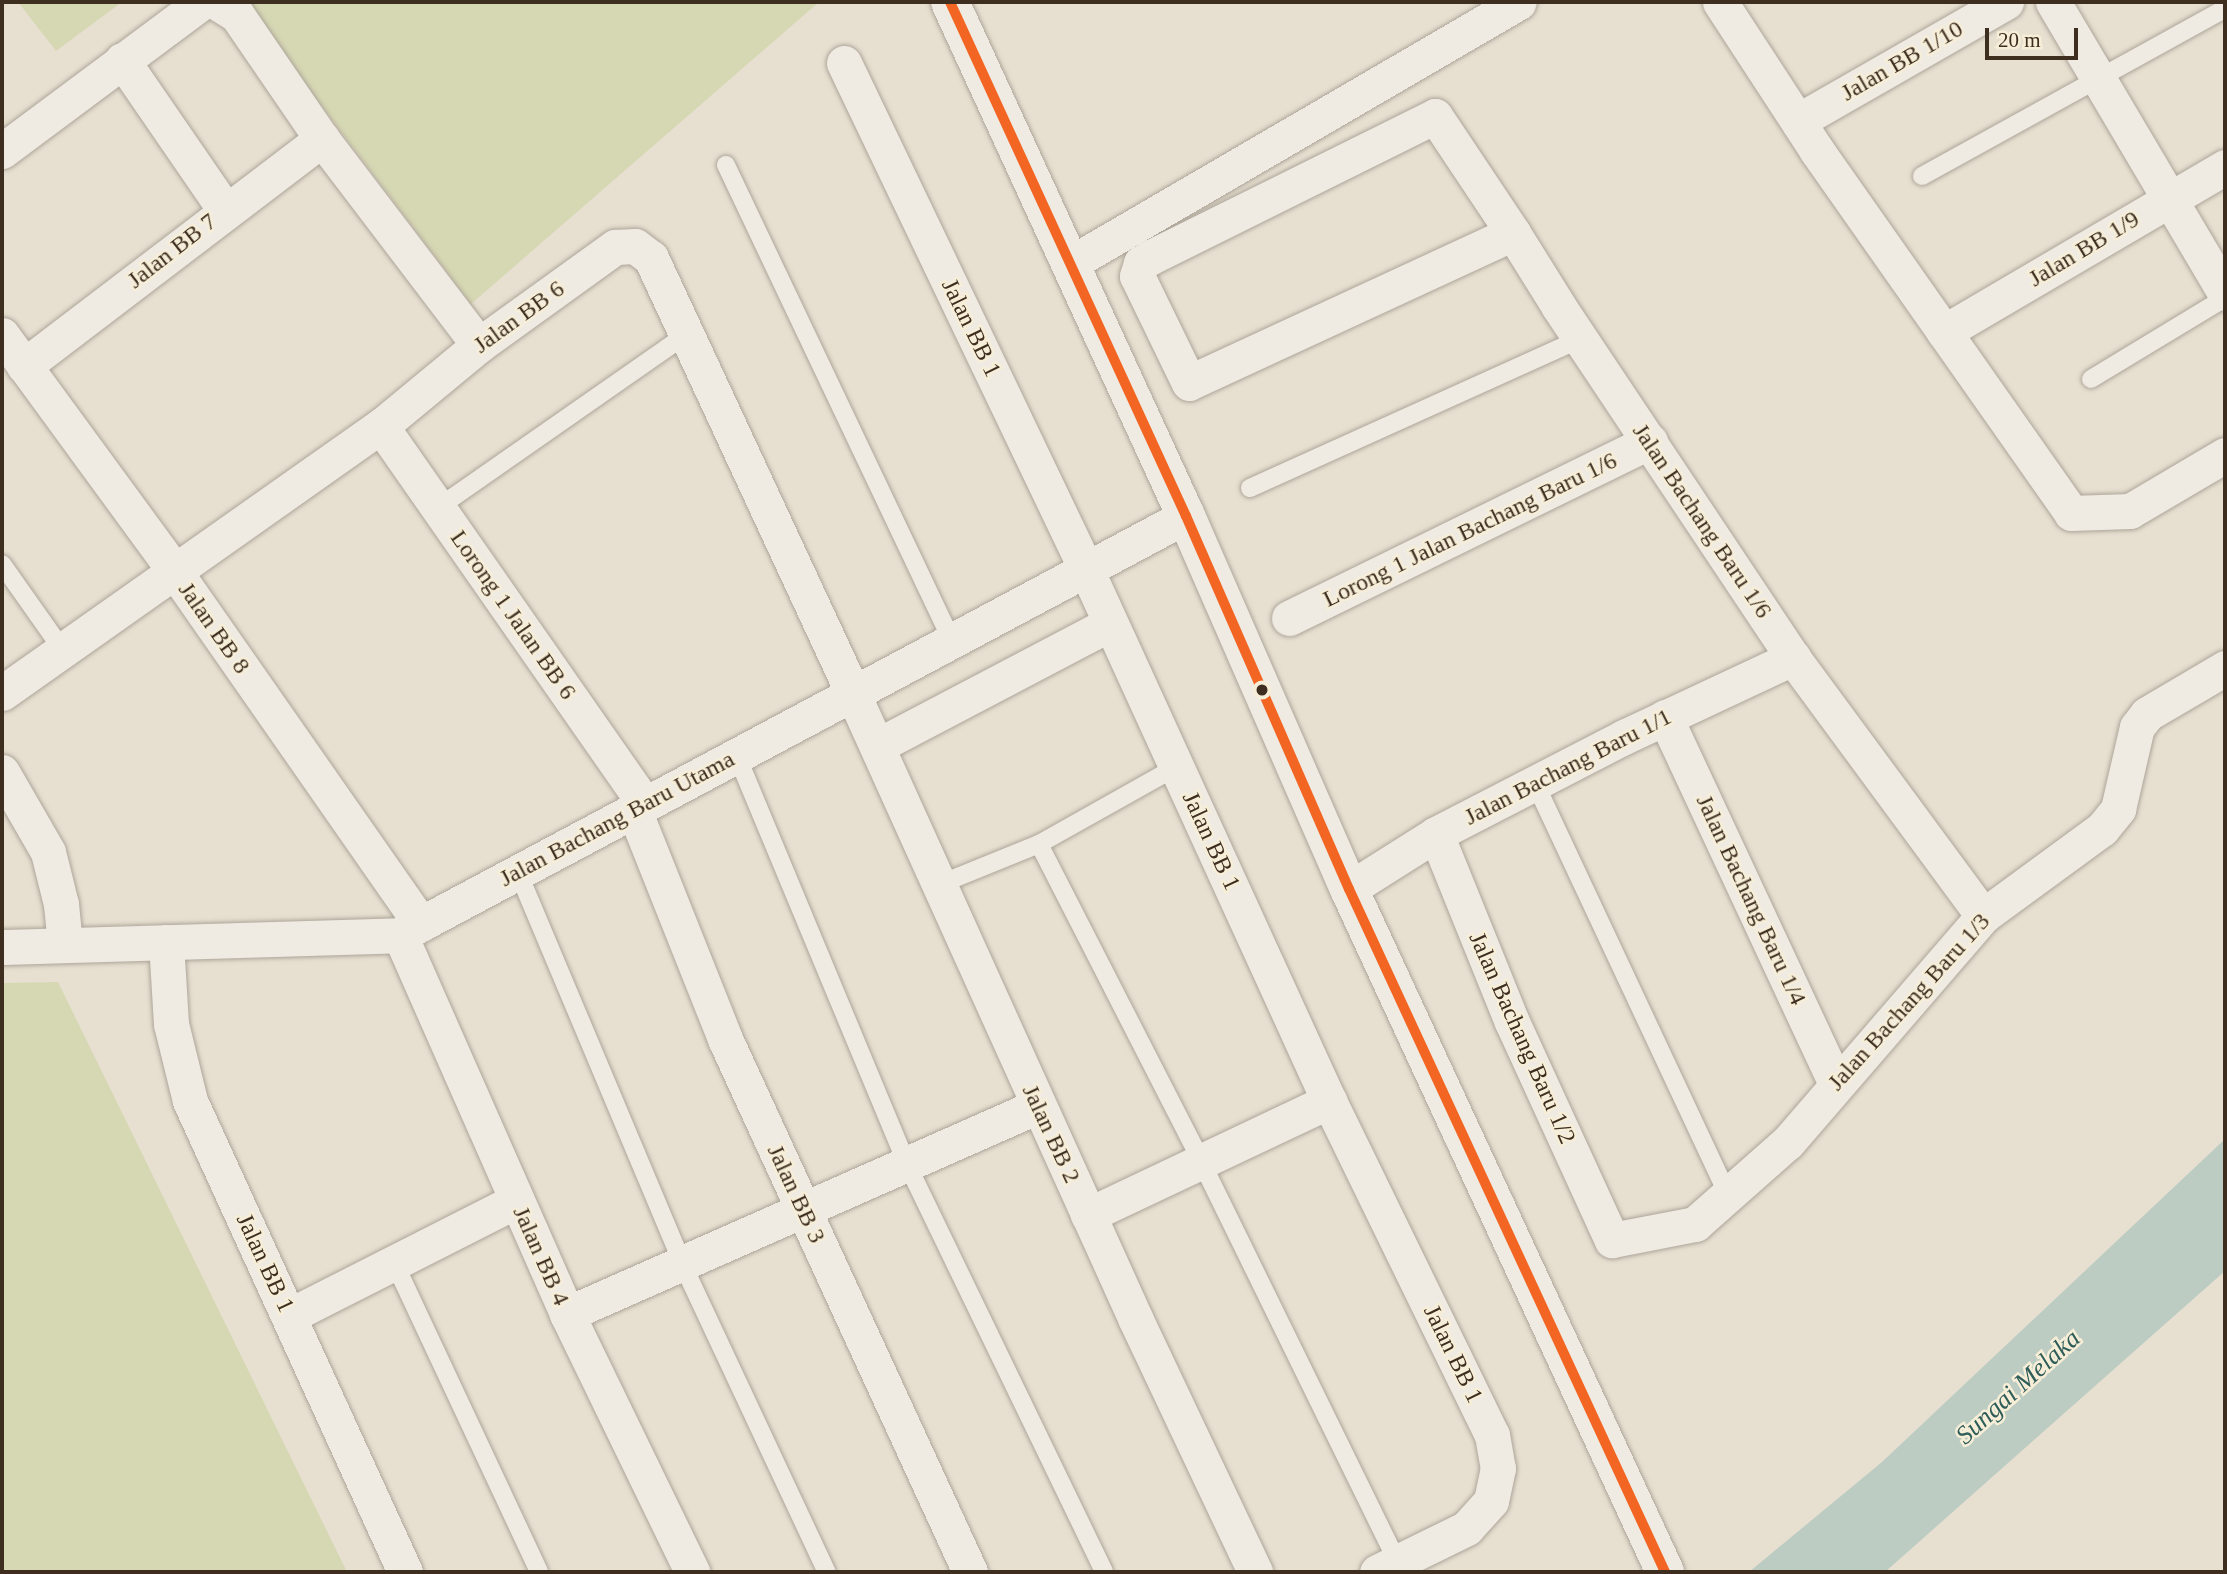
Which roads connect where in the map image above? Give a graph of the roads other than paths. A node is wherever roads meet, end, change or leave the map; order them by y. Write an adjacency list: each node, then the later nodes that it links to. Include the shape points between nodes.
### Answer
1 (202, 2): 9 (street)
2 (216, 2): 13 (street, via 237,15)
3 (950, 2): 21 (street)
4 (1519, 2): 21 (street)
5 (1720, 2): 12 (street)
6 (2006, 2): 12 (street, Jalan BB 1/10)
7 (2053, 2): 11 (street)
8 (2225, 9): 11 (lane)
9 (122, 60): 14 (street); 19 (street)
10 (844, 63): 38 (street, Jalan BB 1)
11 (2099, 79): 17 (lane); 18 (street)
12 (1798, 121): 24 (street)
13 (322, 139): 19 (street, Jalan BB 7); 28 (street)
14 (2, 150)
15 (726, 165): 42 (lane)
16 (2225, 167): 18 (street, Jalan BB 1/9)
17 (1922, 176)
18 (2169, 199): 22 (street); 24 (street, Jalan BB 1/9)
19 (225, 210): 29 (street, Jalan BB 7)
20 (1513, 233): 20 (street, Jalan Bachang Baru 1/6, via 1189,383 1137,276 1142,263 1434,116); 27 (street, Jalan Bachang Baru 1/6)
21 (1071, 263): 36 (street)
22 (2225, 293)
23 (2225, 298): 30 (lane)
24 (1944, 332): 33 (street, via 2071,513 2130,511)
25 (2, 335): 29 (street, Jalan BB 8)
26 (686, 335): 28 (street, Jalan BB 6, via 652,258 635,246 615,247); 35 (lane); 47 (street, Jalan BB 6)
27 (1580, 339): 32 (street, Jalan Bachang Baru 1/6); 34 (lane)
28 (479, 345): 31 (street, Jalan BB 6)
29 (24, 366): 39 (street, Jalan BB 8)
30 (2091, 379)
31 (381, 426): 35 (street, Lorong 1 Jalan BB 6); 39 (street, Jalan BB 6)
32 (1650, 441): 40 (street, Lorong 1 Jalan Bachang Baru 1/6); 44 (street, Jalan Bachang Baru 1/6)
33 (2225, 455)
34 (1250, 488)
35 (439, 507): 54 (street, Lorong 1 Jalan BB 6)
36 (1186, 516): 38 (street, Jalan Bachang Baru Utama); 59 (street)
37 (2, 564): 43 (lane)
38 (1086, 569): 41 (street, Jalan BB 1); 42 (street, Jalan Bachang Baru Utama)
39 (176, 573): 43 (street, Jalan BB 6); 61 (street, Jalan BB 8)
40 (1289, 618)
41 (1109, 624): 49 (street); 51 (street, Jalan BB 1)
42 (952, 641): 47 (street, Jalan Bachang Baru Utama)
43 (64, 652): 46 (street, Jalan BB 6)
44 (1793, 658): 48 (street, Jalan Bachang Baru 1/1); 60 (street, Jalan Bachang Baru 1/6)
45 (2225, 668): 60 (street, Jalan Bachang Baru 1/3, via 2147,714 2137,727 2118,809 2102,829)
46 (2, 693)
47 (853, 694): 49 (street, Jalan BB 2); 50 (street, Jalan Bachang Baru Utama)
48 (1665, 718): 53 (street, Jalan Bachang Baru 1/1); 65 (street, Jalan Bachang Baru 1/4)
49 (877, 746): 58 (street, Jalan BB 2)
50 (737, 756): 54 (street, Jalan Bachang Baru Utama); 69 (lane)
51 (1176, 767): 56 (lane); 66 (street, Jalan BB 1)
52 (2, 772): 63 (street, via 48,852)
53 (1535, 783): 55 (street, Jalan Bachang Baru 1/1); 70 (lane)
54 (640, 807): 57 (street, Jalan Bachang Baru Utama); 72 (street, Jalan BB 3, via 725,1039)
55 (1436, 834): 59 (street, Jalan Bachang Baru 1/1); 74 (street, Jalan Bachang Baru 1/2, via 1512,1022)
56 (1038, 844): 58 (lane); 68 (lane)
57 (518, 872): 61 (street, Jalan Bachang Baru Utama); 76 (lane)
58 (938, 885): 67 (street, Jalan BB 2)
59 (1349, 889): 87 (street)
60 (1983, 916): 65 (street, Jalan Bachang Baru 1/3)
61 (411, 929): 62 (street, Jalan Bachang Baru Utama); 71 (street, Jalan BB 4)
62 (166, 942): 63 (street, Jalan Bachang Baru Utama); 78 (street, Jalan BB 1, via 171,1024 190,1101)
63 (65, 945): 64 (street, Jalan Bachang Baru Utama)
64 (2, 947)
65 (1836, 1083): 70 (street, Jalan Bachang Baru 1/3, via 1788,1142)
66 (1329, 1101): 68 (street); 79 (street, Jalan BB 1, via 1492,1435 1498,1468 1491,1501 1467,1528)
67 (1038, 1107): 69 (street); 73 (street, Jalan BB 2)
68 (1201, 1161): 73 (street); 79 (lane)
69 (907, 1164): 72 (street); 85 (lane)
70 (1728, 1195): 74 (street, Jalan Bachang Baru 1/3, via 1695,1224)
71 (516, 1200): 75 (street); 77 (street, Jalan BB 4)
72 (803, 1210): 76 (street); 84 (street, Jalan BB 3)
73 (1088, 1214): 86 (street, Jalan BB 2)
74 (1612, 1240)
75 (394, 1262): 78 (street); 81 (lane)
76 (682, 1263): 77 (street); 83 (lane)
77 (567, 1314): 82 (street, Jalan BB 4)
78 (289, 1316): 80 (street, Jalan BB 1)
79 (1387, 1568)
80 (405, 1572)
81 (539, 1572)
82 (692, 1572)
83 (827, 1572)
84 (970, 1572)
85 (1104, 1572)
86 (1255, 1572)
87 (1665, 1572)

